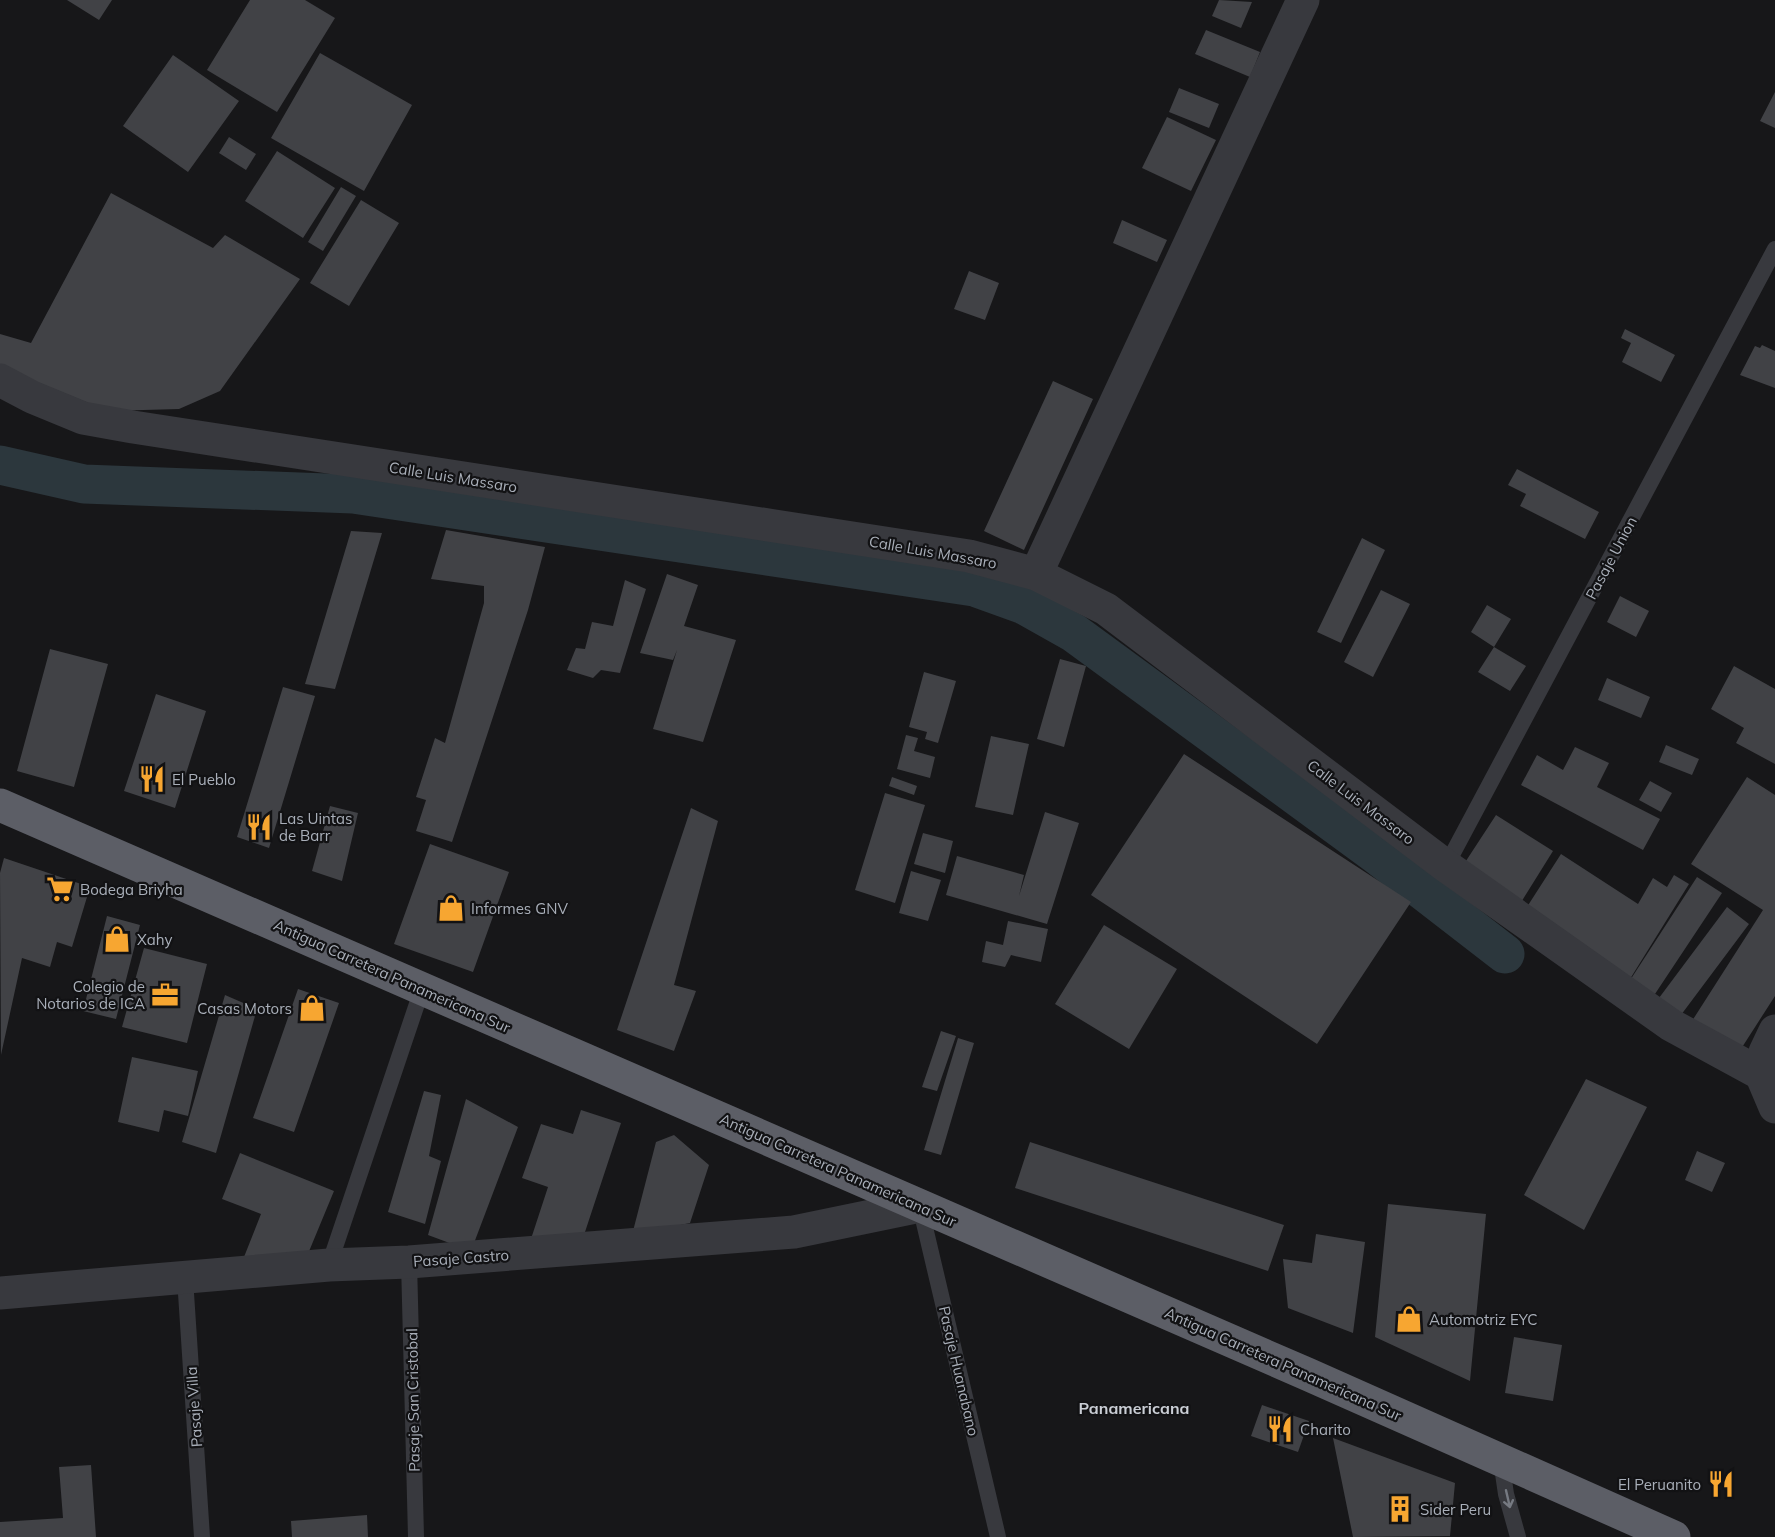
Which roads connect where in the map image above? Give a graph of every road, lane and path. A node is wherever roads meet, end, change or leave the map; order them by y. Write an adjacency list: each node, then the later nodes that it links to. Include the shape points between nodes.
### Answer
1 (1303, 0): 4 (street)
2 (1775, 249): 6 (lane, Pasaje Union)
3 (0, 380): 4 (street, Calle Luis Massaro, via 83,418 969,556)
4 (1036, 574): 6 (street, Calle Luis Massaro, via 1106,609)
5 (0, 805): 7 (highway, Antigua Carretera Panamericana Sur)
6 (1446, 866): 9 (street, Calle Luis Massaro, via 1671,1025)
7 (422, 989): 11 (highway, Antigua Carretera Panamericana Sur); 13 (lane)
8 (1775, 1031): 9 (street, via 1765,1052)
9 (1761, 1074): 10 (street)
10 (1775, 1107)
11 (920, 1206): 12 (street, Pasaje Castro, via 794,1232); 16 (highway, Antigua Carretera Panamericana Sur); 19 (lane, Pasaje Huanabano)
12 (409, 1262): 13 (street, Pasaje Castro); 18 (lane, Pasaje San Cristobal)
13 (329, 1265): 14 (street, Pasaje Castro)
14 (185, 1278): 15 (street, Pasaje Castro); 17 (lane, Pasaje Villa)
15 (0, 1293)
16 (1501, 1460): 20 (lane, one-way to 20); 21 (highway, Antigua Carretera Panamericana Sur)
17 (202, 1537)
18 (416, 1537)
19 (998, 1537)
20 (1518, 1537)
21 (1674, 1537)

